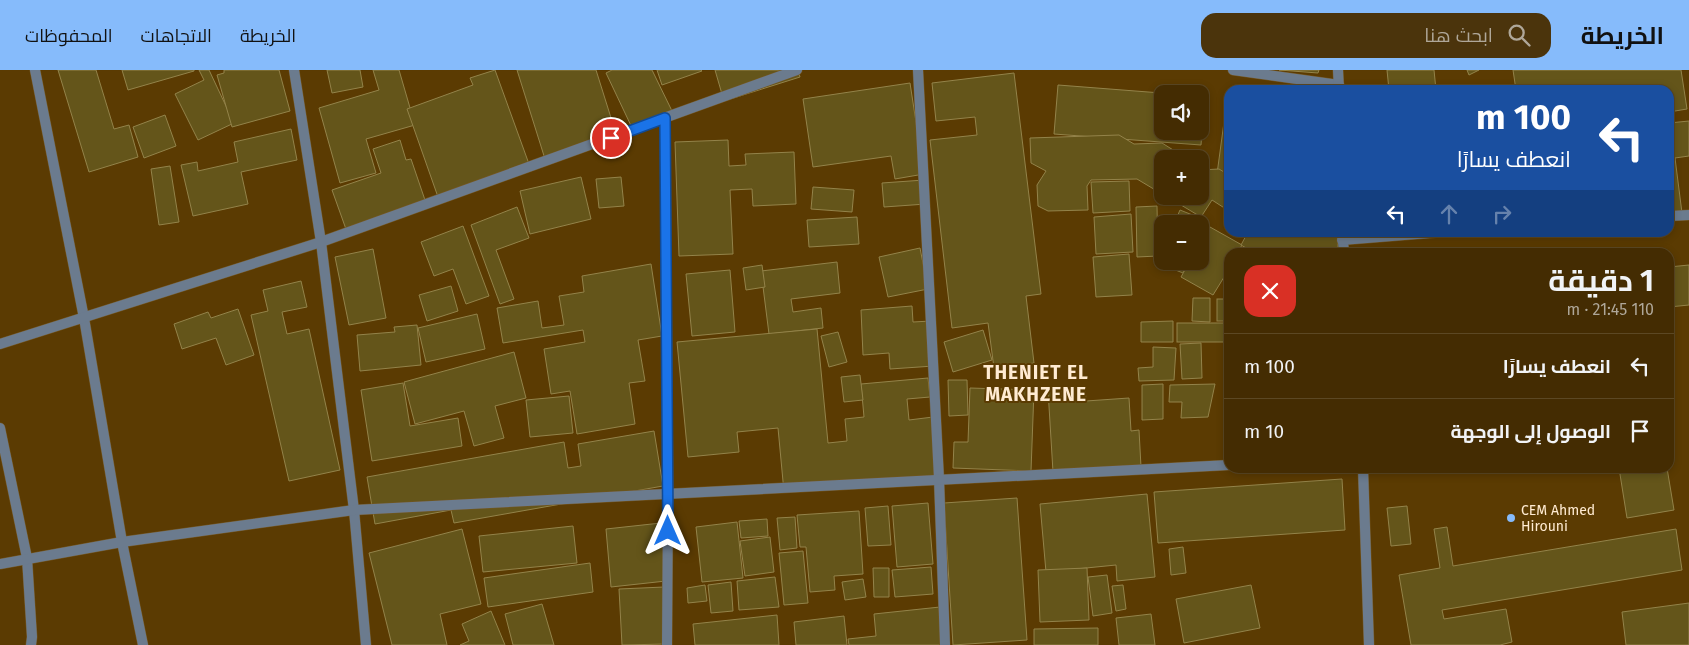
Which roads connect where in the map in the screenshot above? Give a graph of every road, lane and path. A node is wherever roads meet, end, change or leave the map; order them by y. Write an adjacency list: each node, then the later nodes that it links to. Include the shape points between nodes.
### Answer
1 (35, 70): 13 (street)
2 (294, 70): 12 (street)
3 (796, 70): 9 (street)
4 (918, 70): 18 (street)
5 (1233, 70): 7 (street)
6 (1338, 70): 8 (street)
7 (1321, 85)
8 (1339, 85)
9 (665, 118): 12 (street); 19 (street)
10 (1689, 215): 11 (street)
11 (1674, 216)
12 (321, 242): 13 (street); 20 (street)
13 (84, 318): 14 (street); 21 (street)
14 (0, 344)
15 (0, 428): 22 (street)
16 (1224, 465): 18 (street)
17 (1363, 473): 29 (street)
18 (939, 479): 19 (street); 28 (street)
19 (668, 494): 20 (street); 27 (street)
20 (354, 510): 21 (street); 26 (street)
21 (122, 542): 22 (street); 25 (street)
22 (28, 558): 23 (street); 24 (street)
23 (0, 564)
24 (31, 645)
25 (142, 645)
26 (366, 645)
27 (667, 645)
28 (945, 645)
29 (1369, 645)

